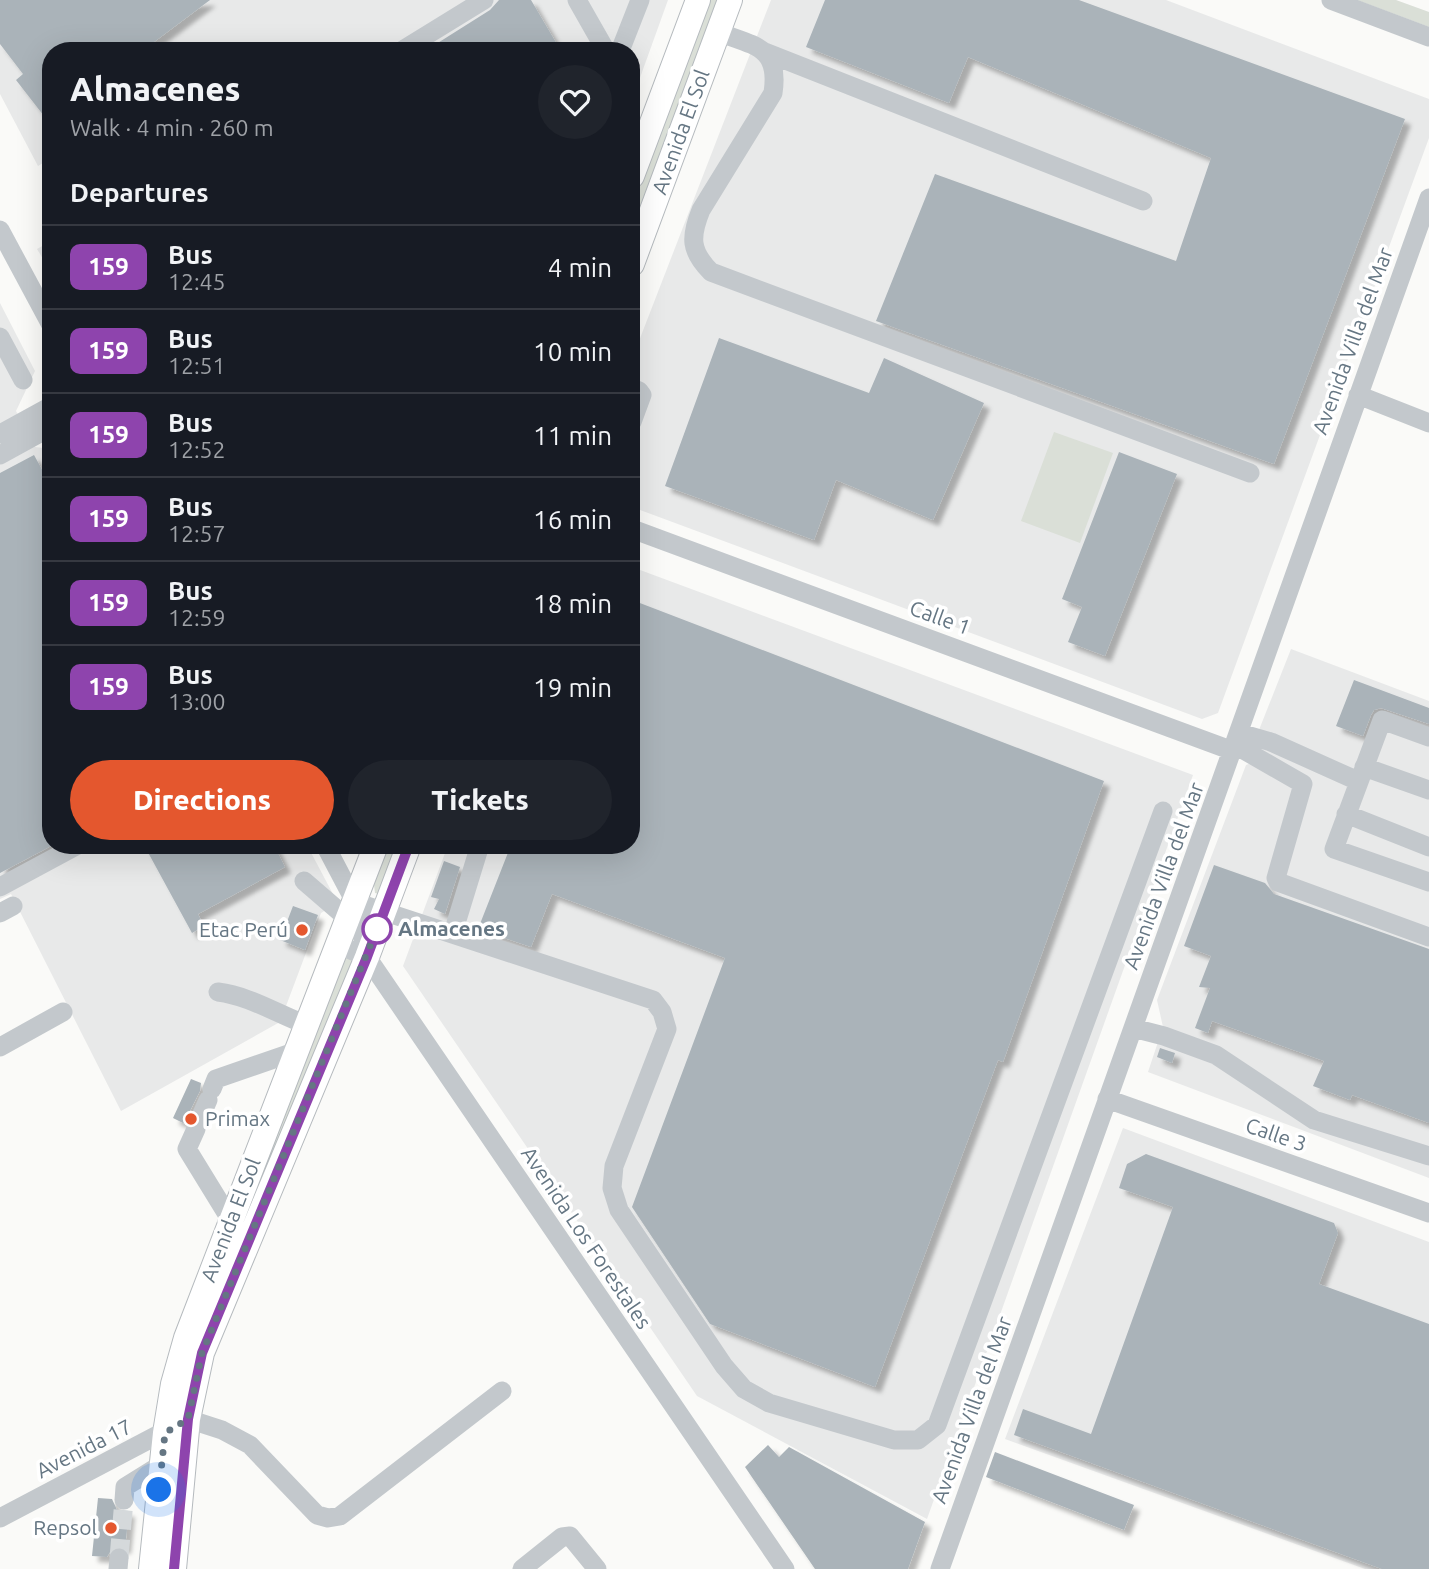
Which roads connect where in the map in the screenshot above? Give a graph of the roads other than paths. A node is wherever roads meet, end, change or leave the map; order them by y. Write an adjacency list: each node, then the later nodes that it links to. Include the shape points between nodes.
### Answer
1 (484, 0): 9 (street)
2 (577, 0): 10 (street)
3 (640, 0): 11 (street)
4 (698, 0): 13 (main road, Avenida El Sol)
5 (730, 0): 7 (main road, Avenida El Sol)
6 (1331, 0): 8 (street)
7 (718, 32): 12 (street); 17 (main road, Avenida El Sol)
8 (1429, 37)
9 (416, 42)
10 (601, 42)
11 (624, 42)
12 (765, 52): 15 (street); 27 (street, via 776,74 773,93 694,228 698,259 711,272)
13 (640, 155)
14 (1429, 198): 21 (street, Avenida Villa del Mar)
15 (1143, 201)
16 (0, 230): 18 (street)
17 (640, 242)
18 (42, 308)
19 (0, 337): 20 (street)
20 (23, 380)
21 (1358, 395): 23 (street); 30 (street, Avenida Villa del Mar)
22 (42, 411): 25 (street)
23 (1429, 423)
24 (42, 432): 26 (street)
25 (0, 434)
26 (0, 455)
27 (1250, 473)
28 (640, 531): 30 (street, Calle 1)
29 (1429, 737): 31 (street, via 1382,720)
30 (1236, 743): 31 (street, via 1271,742); 47 (street, via 1303,784 1278,882); 53 (street, Avenida Villa del Mar)
31 (1361, 774): 32 (street); 34 (street)
32 (1429, 790)
33 (1163, 811): 46 (street, via 937,1425 918,1440 894,1440 769,1403 744,1389 619,1210 612,1188 614,1166 667,1029 653,1000)
34 (1346, 814): 35 (street); 42 (street, via 1334,849)
35 (1429, 847)
36 (61, 854): 43 (street)
37 (329, 854): 44 (street)
38 (373, 854): 44 (main road, Avenida El Sol)
39 (406, 854): 45 (main road, Avenida El Sol)
40 (477, 854): 46 (street)
41 (304, 881): 44 (street)
42 (1429, 882)
43 (0, 887)
44 (351, 910): 45 (street); 48 (main road, Avenida El Sol); 49 (street)
45 (384, 911): 46 (street); 49 (main road, Avenida El Sol)
46 (453, 933)
47 (1429, 937)
48 (339, 945): 49 (street); 52 (main road, Avenida El Sol)
49 (367, 957): 61 (main road, Avenida El Sol, via 202,1353); 70 (street, Avenida Los Forestales)
50 (218, 992): 52 (street, via 245,998)
51 (63, 1012): 54 (street)
52 (307, 1025): 55 (main road, Avenida El Sol)
53 (1133, 1028): 56 (street, Avenida Villa del Mar); 57 (street, via 1216,1055 1314,1120)
54 (0, 1047)
55 (297, 1051): 59 (main road, Avenida El Sol); 59 (street, via 216,1079 187,1149)
56 (1107, 1099): 58 (street, Calle 3); 71 (street, Avenida Villa del Mar)
57 (1429, 1156)
58 (1429, 1213)
59 (230, 1219): 62 (main road, Avenida El Sol, via 186,1338)
60 (502, 1391): 61 (street, via 340,1516 328,1518 317,1515 250,1445)
61 (188, 1419): 62 (street, Avenida 17); 67 (main road, Avenida El Sol)
62 (165, 1433): 63 (main road, Avenida El Sol); 65 (street, Avenida 17)
63 (162, 1464): 64 (street, via 125,1487); 66 (main road, Avenida El Sol)
64 (124, 1500)
65 (0, 1518)
66 (151, 1569)
67 (174, 1569)
68 (522, 1569): 69 (street, via 562,1537 570,1536)
69 (597, 1569)
70 (785, 1569)
71 (940, 1569)

